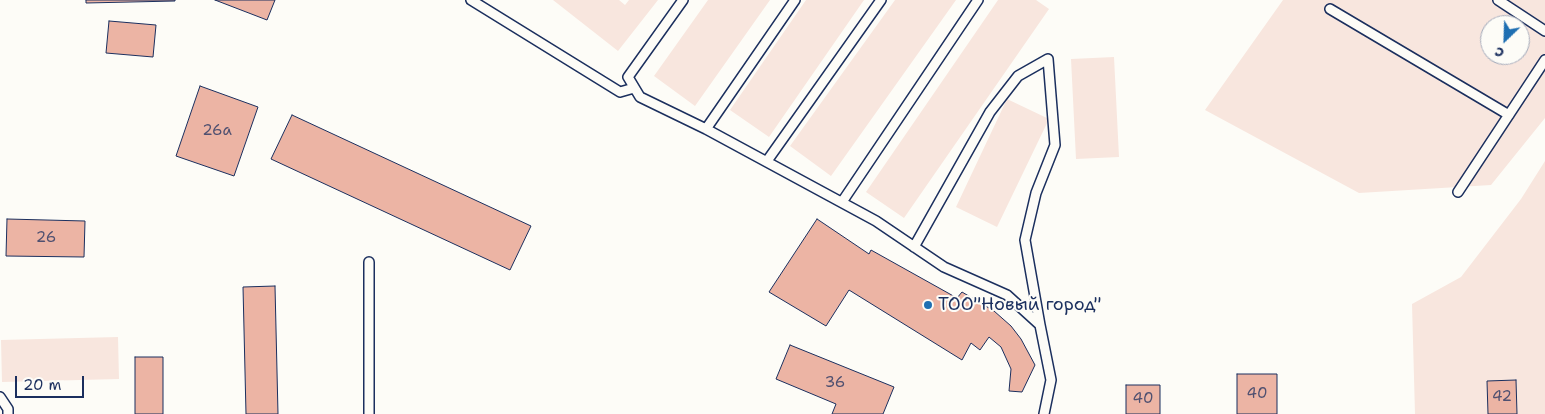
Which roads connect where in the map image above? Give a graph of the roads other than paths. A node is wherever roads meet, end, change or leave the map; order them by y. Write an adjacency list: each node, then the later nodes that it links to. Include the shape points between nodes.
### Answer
1 (471, 0): 10 (lane, via 620,92)
2 (683, 0): 10 (lane, via 628,77)
3 (795, 0): 12 (lane)
4 (881, 0): 13 (lane)
5 (978, 0): 15 (lane)
6 (1498, 0): 8 (lane)
7 (1330, 9): 11 (lane)
8 (1545, 31)
9 (1545, 60): 11 (lane)
10 (634, 88): 12 (lane, via 640,97)
11 (1509, 115): 14 (lane)
12 (706, 129): 13 (lane)
13 (767, 161): 15 (lane)
14 (1458, 192)
15 (842, 202): 16 (lane)
16 (914, 246): 18 (lane, via 944,267 1006,295); 18 (lane, via 990,112 1018,76 1048,59 1055,146 1036,193 1026,240)
17 (369, 262): 21 (lane)
18 (1040, 325): 22 (lane, via 1051,380)
19 (0, 397): 20 (lane)
20 (8, 414)
21 (368, 414)
22 (1044, 414)

